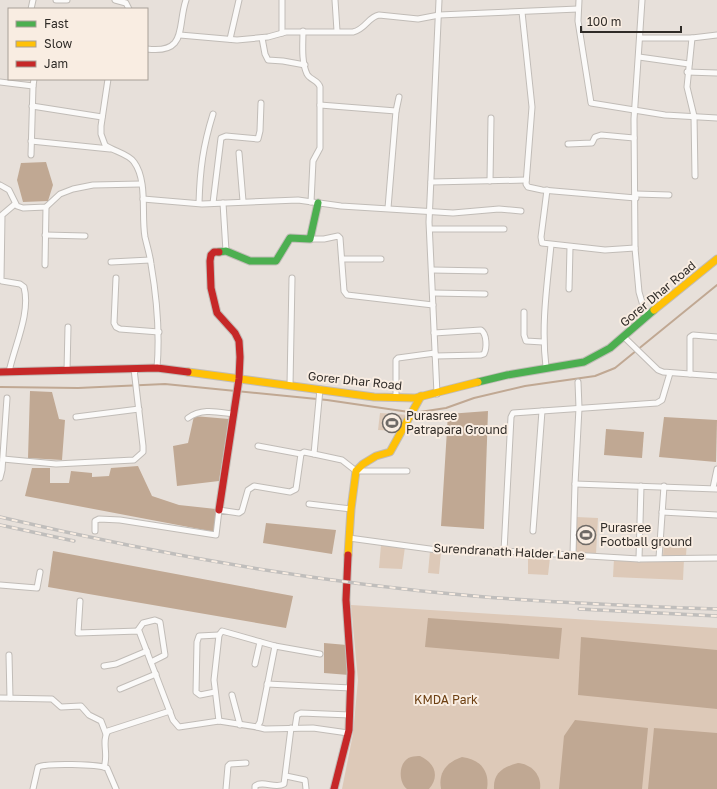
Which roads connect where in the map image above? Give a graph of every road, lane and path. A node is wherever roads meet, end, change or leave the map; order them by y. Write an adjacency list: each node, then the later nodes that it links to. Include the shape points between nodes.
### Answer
1 (56, 0): 2 (street)
2 (67, 0)
3 (115, 0): 11 (street, via 126,3)
4 (186, 0): 18 (street)
5 (239, 0): 23 (street)
6 (282, 0): 17 (street)
7 (335, 0): 16 (street)
8 (439, 0): 14 (street)
9 (579, 0): 12 (street)
10 (642, 0): 21 (street)
11 (128, 8)
12 (578, 9): 13 (street); 38 (street, via 591,103)
13 (522, 12): 14 (street); 52 (street, via 532,107)
14 (439, 15): 16 (street, via 418,19 374,15 359,30); 54 (street)
15 (303, 31): 16 (street); 17 (street); 27 (street)
16 (337, 31)
17 (282, 33): 20 (street)
18 (180, 34): 23 (street); 24 (street, via 177,42 171,46)
19 (717, 35): 22 (street)
20 (262, 38): 23 (street); 27 (street, via 268,60)
21 (640, 38): 22 (street); 25 (street)
22 (692, 38): 26 (street)
23 (230, 39)
24 (148, 48)
25 (639, 57): 26 (street); 38 (street)
26 (689, 64): 28 (street)
27 (305, 65): 36 (street, via 310,78 319,84)
28 (687, 72): 29 (street); 41 (street, via 687,87)
29 (717, 73)
30 (34, 80): 33 (street)
31 (108, 80): 42 (street)
32 (0, 82): 33 (street)
33 (33, 86): 37 (street)
34 (400, 97): 39 (street)
35 (261, 103): 64 (street, via 258,139 226,136 221,138)
36 (320, 105): 39 (street); 62 (street, via 320,148 313,161)
37 (32, 106): 42 (street); 46 (street)
38 (634, 110): 41 (street); 45 (street)
39 (396, 111): 69 (street)
40 (213, 114): 63 (street, via 200,166)
41 (694, 116): 44 (street); 51 (street)
42 (102, 118): 48 (street, via 101,134 105,145)
43 (491, 118): 53 (street)
44 (717, 118)
45 (634, 138): 47 (street, via 601,135 595,137 592,144); 59 (street)
46 (31, 141): 48 (street); 50 (street)
47 (568, 144)
48 (111, 149): 56 (street, via 132,158 136,163)
49 (239, 153): 61 (street)
50 (31, 155)
51 (695, 176)
52 (526, 180): 53 (street); 57 (street, via 528,186)
53 (490, 181): 54 (street)
54 (431, 182): 70 (street)
55 (0, 184): 67 (street, via 9,190)
56 (141, 184): 60 (street); 68 (street, via 93,185 73,189 60,194)
57 (547, 190): 59 (street); 77 (street, via 541,241)
58 (669, 195): 59 (street)
59 (636, 196): 79 (street)
60 (143, 199): 63 (street); 84 (street, via 145,236)
61 (244, 201): 62 (street, via 285,199); 65 (street)
62 (311, 202): 66 (street)
63 (199, 203): 64 (street)
64 (213, 203): 65 (street)
65 (223, 203): 80 (street)
66 (318, 203): 69 (street); 76 (street)
67 (15, 204): 68 (street, via 23,208); 109 (street, via 2,215 1,279 24,287 25,305 21,335 14,349)
68 (46, 207): 74 (street)
69 (388, 208): 70 (street)
70 (430, 211): 71 (street); 72 (street)
71 (521, 211)
72 (430, 229): 73 (street); 87 (street)
73 (504, 229)
74 (45, 235): 75 (street); 86 (street)
75 (85, 236)
76 (310, 238): 80 (street, via 290,238 276,262 250,261); 81 (street, via 338,236)
77 (551, 245): 78 (street); 102 (street)
78 (570, 247): 79 (street, via 606,250); 91 (street)
79 (635, 248): 96 (street, via 639,292)
80 (226, 251): 113 (street, via 214,252 211,255 210,275 217,315 237,336)
81 (342, 259): 82 (street); 94 (street, via 344,292 350,297)
82 (381, 259)
83 (717, 259): 96 (street, Gorer Dhar Road)
84 (150, 260): 85 (street); 98 (street)
85 (111, 262)
86 (45, 265)
87 (432, 270): 88 (street); 92 (street)
88 (485, 271)
89 (116, 278): 98 (street, via 116,327)
90 (292, 278): 115 (street)
91 (569, 289)
92 (432, 293): 93 (street); 94 (street)
93 (485, 294)
94 (433, 305): 99 (street)
95 (524, 312): 102 (street, via 526,341)
96 (646, 316): 101 (street, Gorer Dhar Road)
97 (68, 327): 107 (street)
98 (159, 332): 105 (street)
99 (434, 333): 103 (street); 103 (street, via 481,330 485,334 486,349 481,355)
100 (717, 336): 111 (street, via 690,337)
101 (624, 337): 104 (street, Gorer Dhar Road, via 584,362); 110 (street, via 658,370)
102 (543, 342): 104 (street)
103 (435, 354): 117 (street); 119 (street, via 396,360)
104 (546, 367): 117 (street, Gorer Dhar Road)
105 (157, 368): 106 (street, Gorer Dhar Road); 113 (street, Gorer Dhar Road)
106 (134, 369): 107 (street, Gorer Dhar Road); 122 (street)
107 (67, 371): 109 (street, Gorer Dhar Road)
108 (0, 372): 109 (street, Gorer Dhar Road)
109 (9, 372)
110 (670, 373): 111 (street); 121 (street, via 662,400 657,403)
111 (690, 374): 112 (street)
112 (717, 376)
113 (240, 379): 115 (street, Gorer Dhar Road); 124 (street)
114 (578, 382): 121 (street)
115 (290, 385): 116 (street, Gorer Dhar Road)
116 (320, 393): 119 (street, Gorer Dhar Road); 130 (street)
117 (437, 394): 118 (street, Gorer Dhar Road)
118 (422, 396): 119 (street, Gorer Dhar Road); 133 (street, via 390,452 376,456)
119 (396, 397)
120 (7, 398): 127 (street)
121 (579, 408): 123 (street); 136 (street)
122 (139, 409): 125 (street); 131 (street, via 143,452 134,460 51,464)
123 (542, 411): 146 (street); 148 (street, via 518,412 510,417)
124 (233, 414): 126 (street, via 208,411 196,413); 142 (street)
125 (76, 417)
126 (188, 418)
127 (3, 419): 131 (street)
128 (258, 446): 129 (street)
129 (301, 454): 130 (street); 142 (street, via 294,491 254,486 248,490 242,512)
130 (314, 454): 133 (street, via 342,460)
131 (3, 459): 135 (street)
132 (717, 469): 139 (street)
133 (356, 471): 134 (street); 141 (street)
134 (408, 471)
135 (0, 478)
136 (574, 484): 137 (street); 149 (street)
137 (641, 486): 138 (street); 152 (street)
138 (664, 486): 139 (street); 143 (street)
139 (715, 489)
140 (309, 504): 141 (street)
141 (351, 509): 147 (street)
142 (219, 510): 145 (street, via 218,533 213,536 120,520 99,519 96,521)
143 (662, 512): 144 (street); 150 (street)
144 (717, 516)
145 (96, 531)
146 (533, 531)
147 (349, 538): 148 (street, Surendranath Halder Lane, via 437,550); 169 (street, via 346,600)
148 (504, 551): 149 (street, Surendranath Halder Lane)
149 (573, 555): 152 (street, Surendranath Halder Lane)
150 (659, 558): 151 (street, Surendranath Halder Lane); 152 (street, Surendranath Halder Lane)
151 (717, 558)
152 (639, 559)
153 (40, 572): 154 (street, via 37,588)
154 (0, 585)
155 (80, 601): 156 (street, via 78,633)
156 (138, 630): 160 (street); 163 (street, via 144,623 155,620 160,622 164,655)
157 (219, 635): 158 (street, via 224,631); 170 (street); 170 (street, via 200,636 197,642 196,692 200,695)
158 (260, 642): 159 (street); 164 (street)
159 (275, 646): 161 (street); 167 (street)
160 (147, 651): 163 (street); 165 (street, via 116,664)
161 (320, 654)
162 (9, 655): 173 (street)
163 (151, 662): 166 (street)
164 (255, 664)
165 (104, 666)
166 (156, 674): 168 (street); 174 (street)
167 (267, 684): 169 (street); 178 (street)
168 (120, 688)
169 (351, 688): 175 (street)
170 (215, 692): 176 (street)
171 (232, 695): 177 (street)
172 (0, 698): 173 (street)
173 (10, 698): 181 (street, via 52,699 61,707 81,706 89,715 101,720)
174 (170, 712): 176 (street, via 179,726); 181 (street, via 112,728)
175 (350, 715): 179 (street, via 299,713); 180 (street)
176 (219, 721): 177 (street)
177 (240, 725): 178 (street)
178 (257, 728): 179 (street)
179 (293, 728): 180 (street, via 327,729); 184 (street)
180 (348, 733): 190 (street)
181 (106, 734): 183 (street)
182 (246, 763): 187 (street, via 228,766)
183 (104, 767): 185 (street, via 42,765 38,767); 186 (street, via 107,768)
184 (286, 776): 188 (street, via 283,785 256,784); 189 (street, via 305,780)
185 (33, 789)
186 (116, 789)
187 (226, 789)
188 (254, 789)
189 (306, 789)
190 (334, 789)

